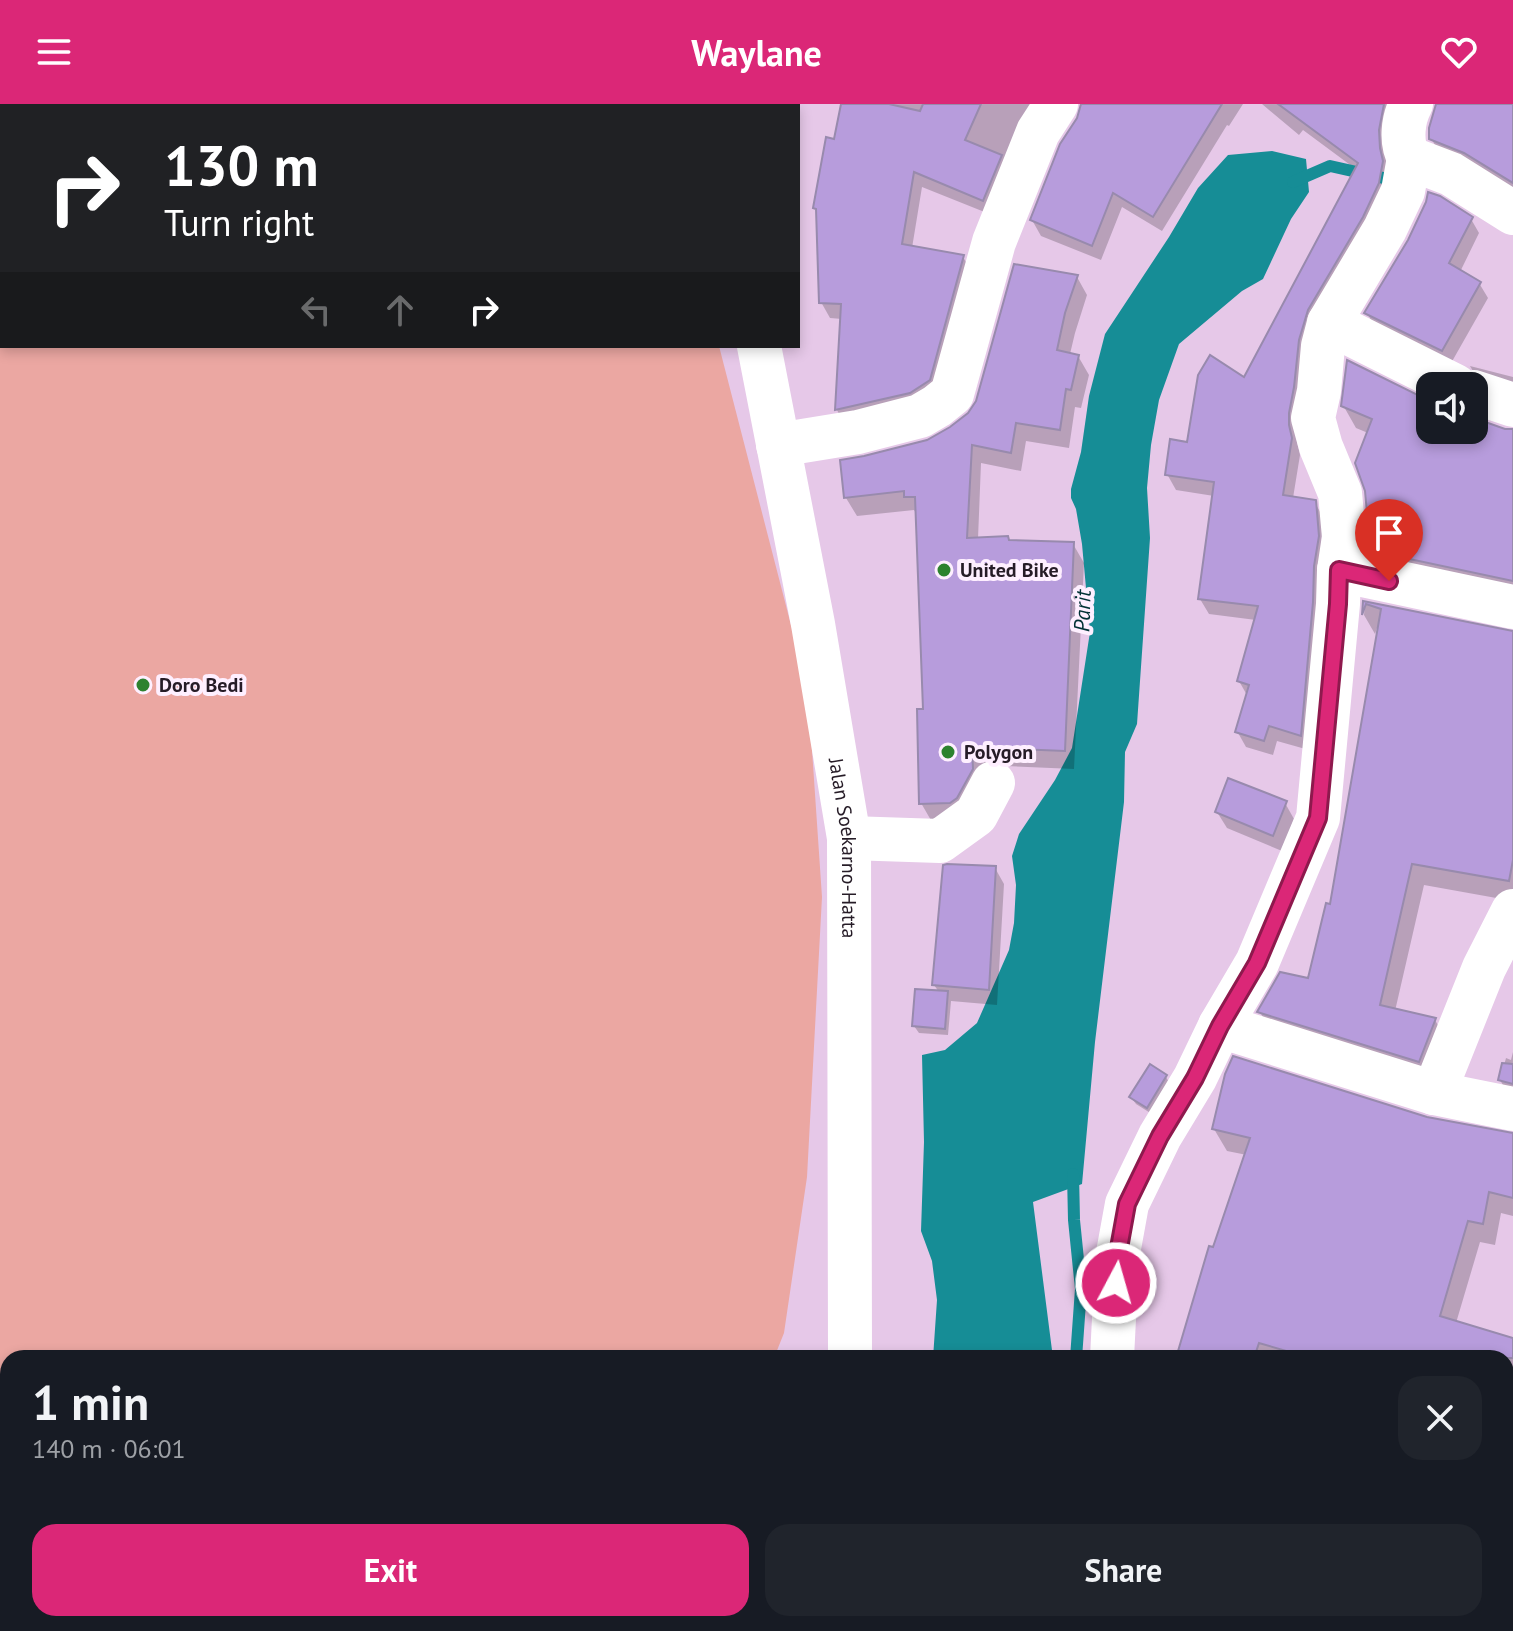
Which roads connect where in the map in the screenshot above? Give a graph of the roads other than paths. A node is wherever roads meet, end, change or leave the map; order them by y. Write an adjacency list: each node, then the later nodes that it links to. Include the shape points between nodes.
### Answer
1 (1056, 104): 10 (main road, via 1038,132 994,242 952,394 920,416)
2 (1411, 104): 3 (main road, via 1403,135)
3 (1409, 158): 4 (main road, via 1451,174); 5 (main road, via 1403,191 1385,229)
4 (1513, 213)
5 (1329, 323): 7 (main road); 11 (main road, via 1313,418 1340,493 1344,537)
6 (759, 348): 10 (main road, Jalan Soekarno-Hatta)
7 (1427, 372)
8 (1488, 397): 9 (main road)
9 (1513, 405)
10 (778, 445): 14 (main road, Jalan Soekarno-Hatta)
11 (1339, 570): 12 (main road); 16 (main road, via 1318,818 1257,963)
12 (1513, 607)
13 (993, 783): 14 (main road, via 976,815 940,841)
14 (849, 838): 19 (main road, Jalan Soekarno-Hatta)
15 (1513, 911): 17 (main road)
16 (1220, 1026): 17 (main road); 20 (main road, via 1127,1204 1117,1259)
17 (1434, 1093): 18 (main road)
18 (1513, 1109)
19 (850, 1350)
20 (1112, 1350)

